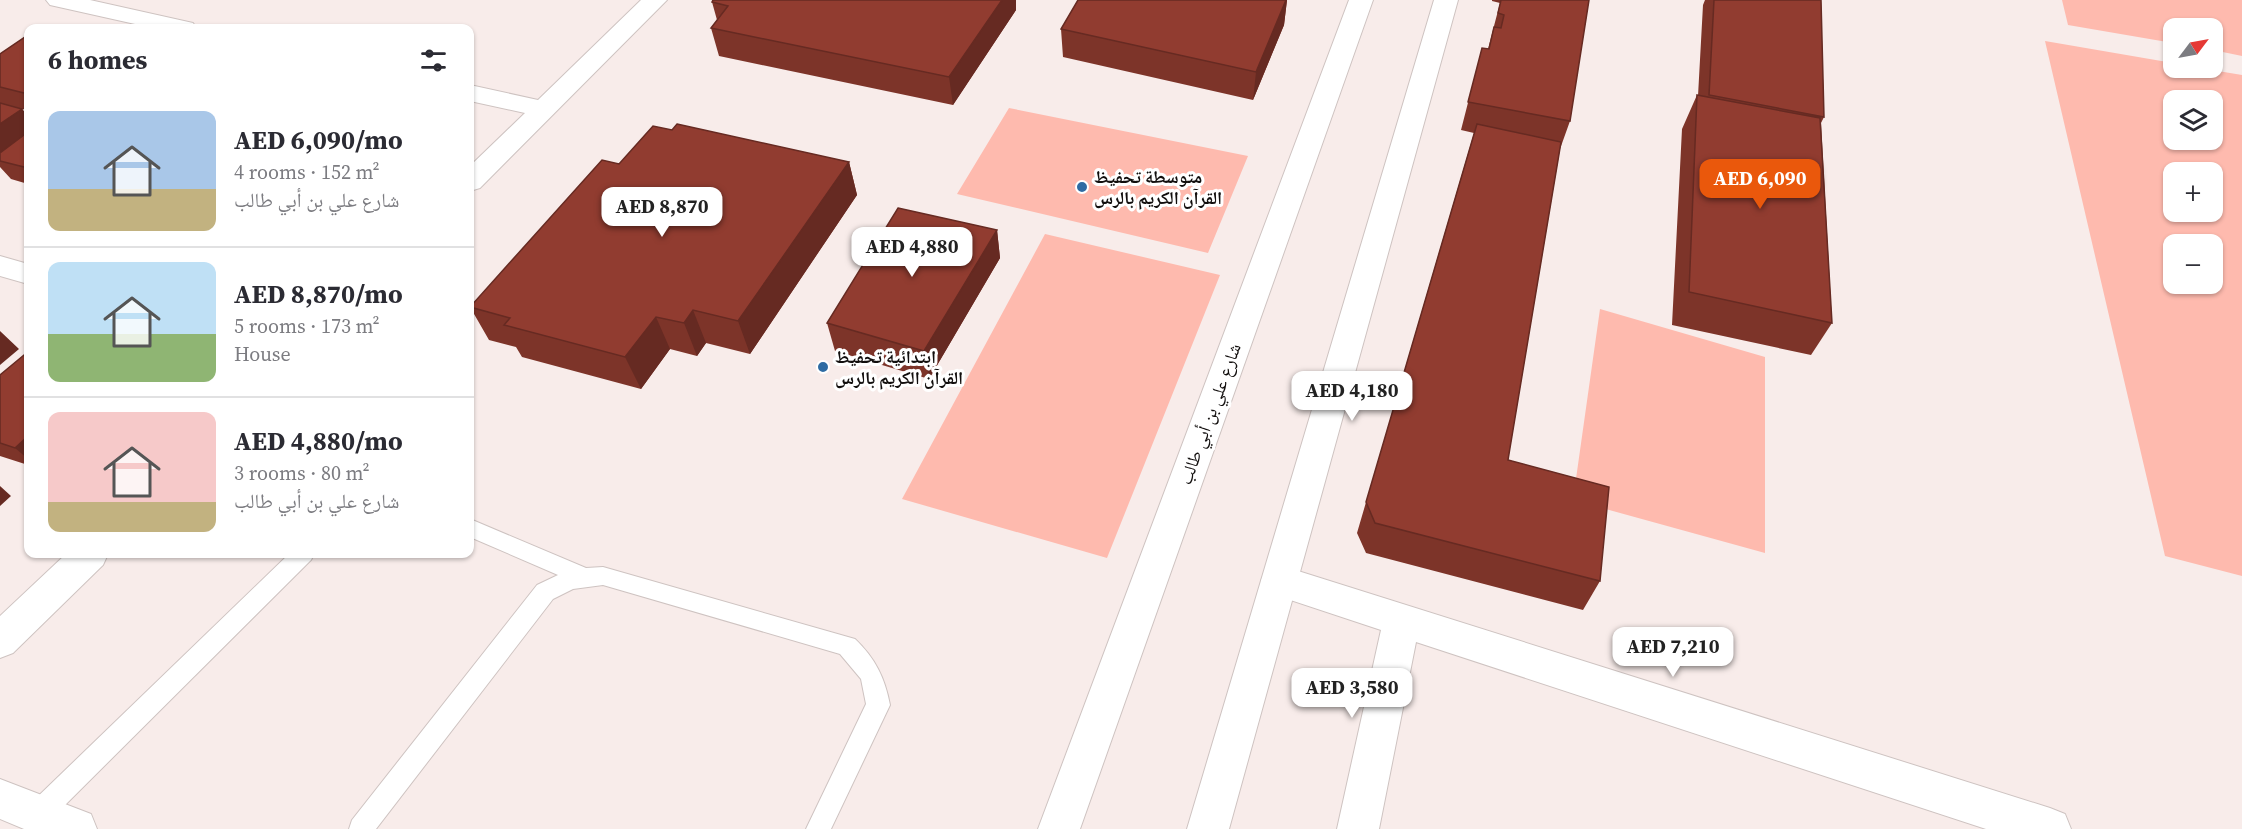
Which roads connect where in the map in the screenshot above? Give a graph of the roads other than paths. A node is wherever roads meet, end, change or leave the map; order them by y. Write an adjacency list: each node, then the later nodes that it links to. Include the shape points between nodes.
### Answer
1 (58, 0): 5 (street)
2 (655, 0): 7 (street)
3 (1361, 0): 23 (street, شارع علي بن أبي طالب)
4 (1446, 0): 15 (street)
5 (166, 24)
6 (474, 94): 7 (street)
7 (543, 109): 8 (street)
8 (474, 178)
9 (0, 266): 10 (street)
10 (24, 273)
11 (474, 530): 14 (lane)
12 (86, 558): 17 (street)
13 (299, 558): 19 (lane)
14 (582, 576): 21 (lane, via 545,592); 22 (lane, via 603,576 847,646 865,663 875,684 878,705)
15 (1279, 581): 16 (street); 24 (street)
16 (1402, 620): 25 (street); 26 (street)
17 (0, 641)
18 (0, 799): 19 (street)
19 (38, 814): 20 (street)
20 (76, 829)
21 (361, 829)
22 (818, 829)
23 (1059, 829)
24 (1208, 829)
25 (1358, 829)
26 (2050, 829)

